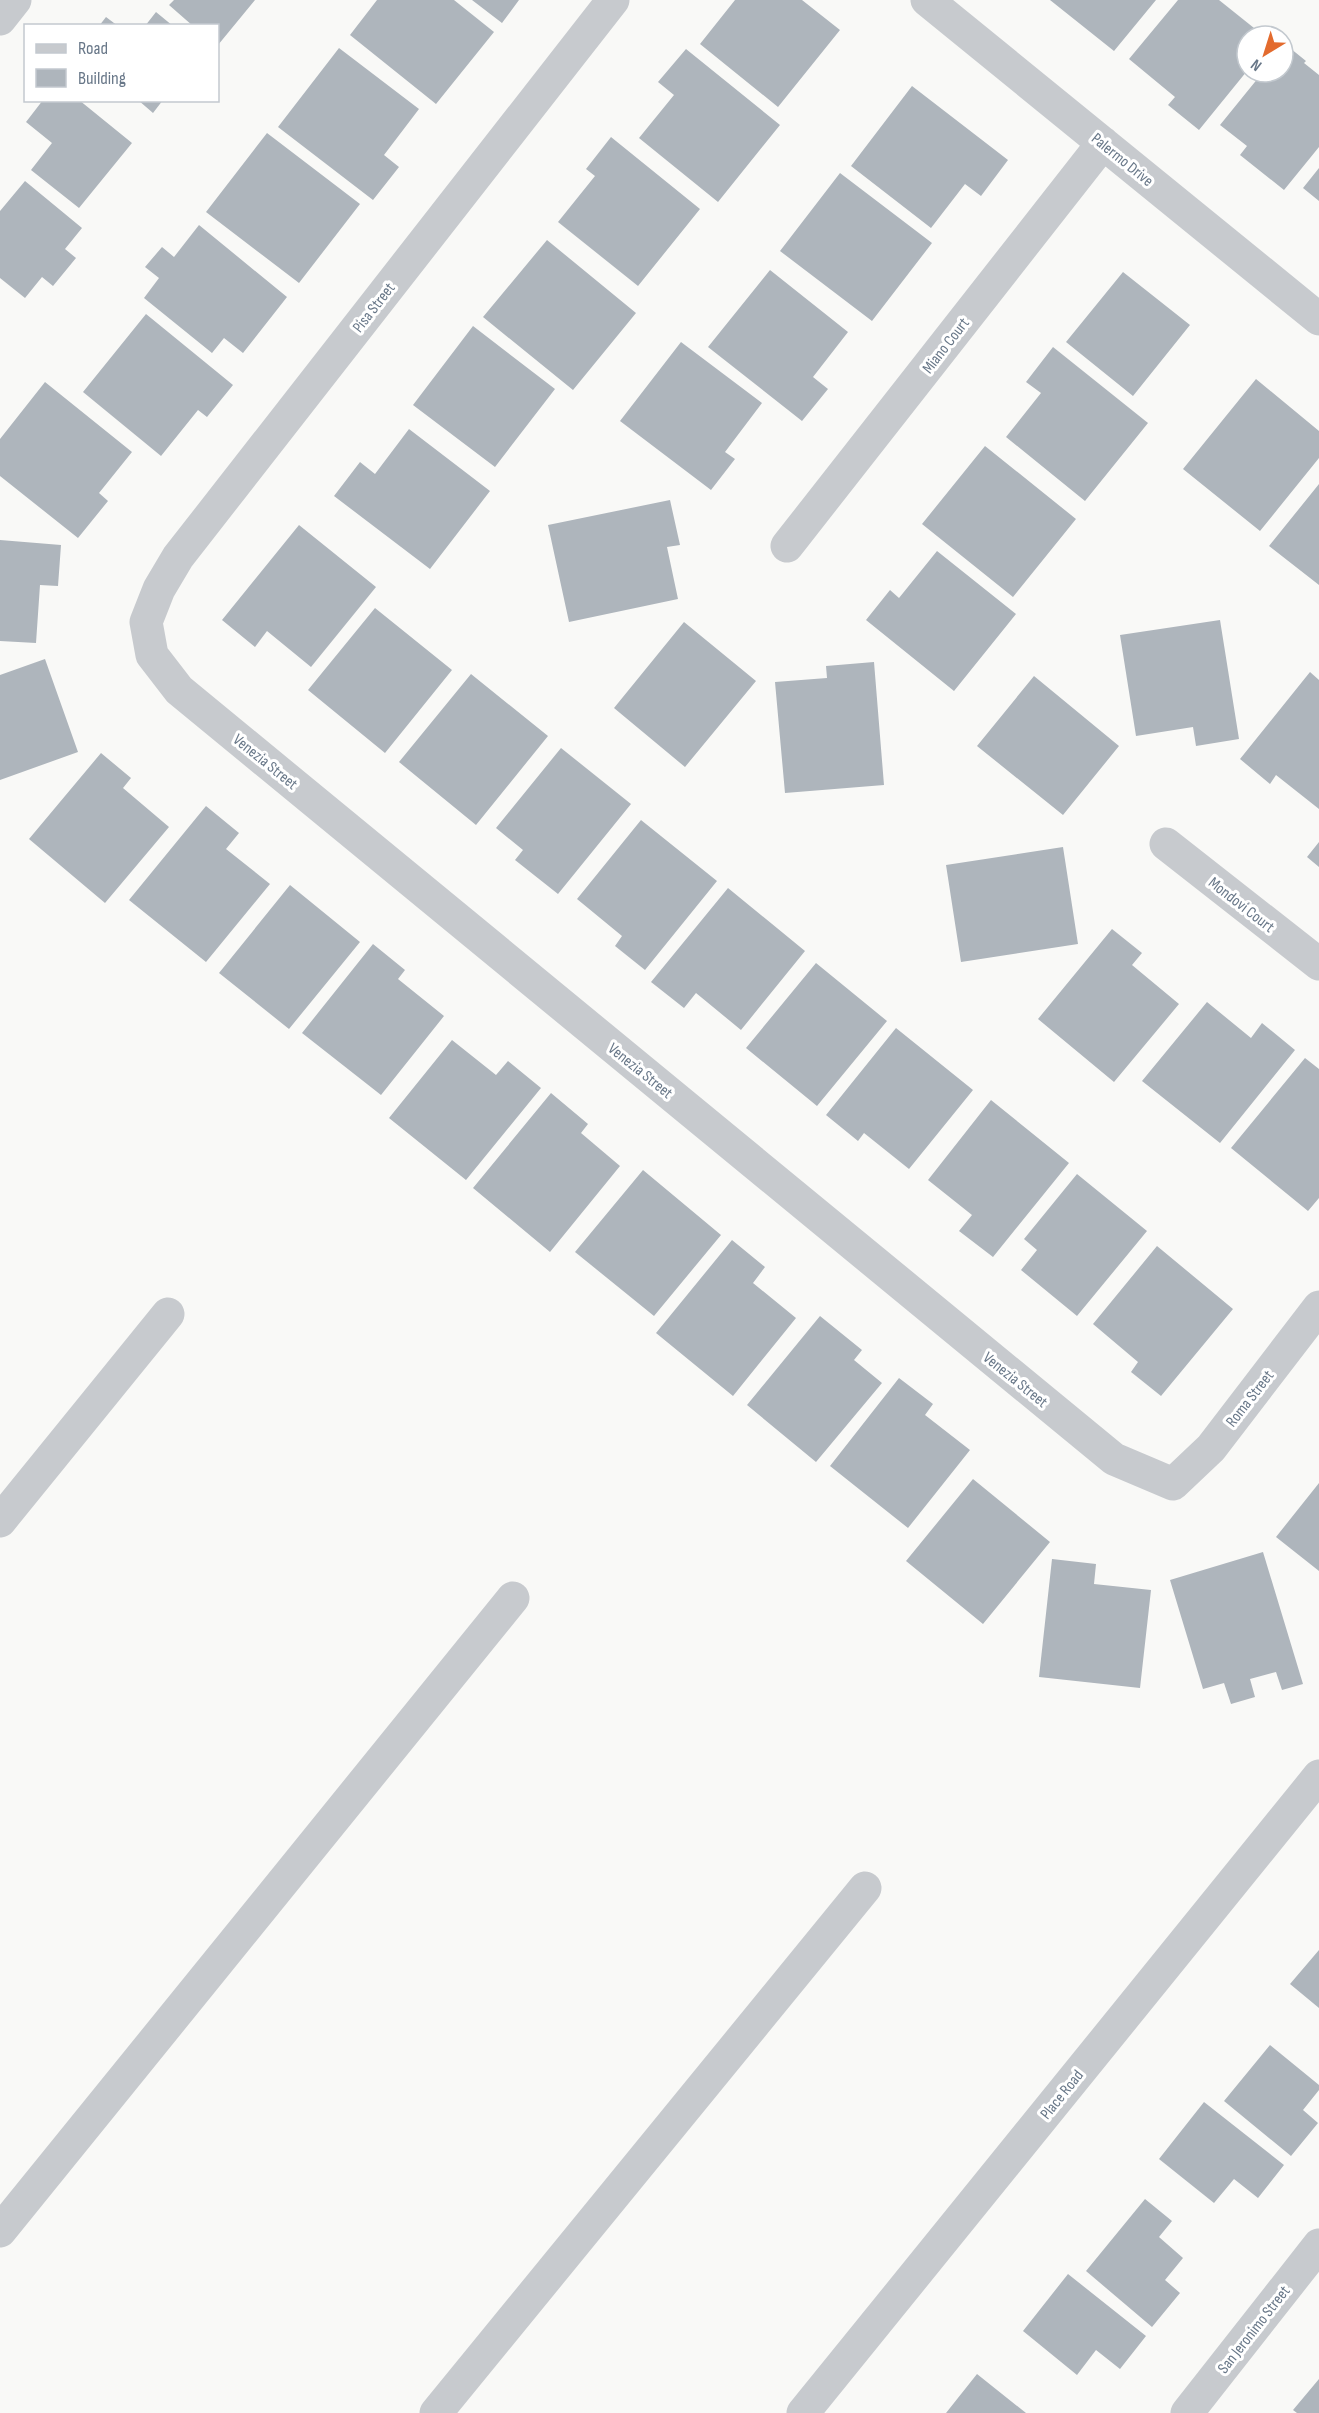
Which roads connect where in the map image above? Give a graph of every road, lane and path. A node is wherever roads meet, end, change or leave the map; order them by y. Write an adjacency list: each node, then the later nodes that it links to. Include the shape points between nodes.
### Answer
1 (15, 0): 4 (street)
2 (613, 0): 8 (street, Pisa Street, via 178,558 159,589)
3 (927, 0): 5 (street, Palermo Drive)
4 (0, 19)
5 (1103, 143): 6 (street, Palermo Drive); 7 (street, Miano Court)
6 (1319, 319)
7 (787, 546)
8 (146, 622): 13 (street, Venezia Street, via 152,655 179,690 1114,1459)
9 (1166, 844): 10 (street, Mondovi Court)
10 (1319, 964)
11 (1319, 1307): 13 (street, Roma Street, via 1211,1448)
12 (168, 1314): 14 (street)
13 (1173, 1484)
14 (0, 1521)
15 (513, 1598): 18 (street)
16 (1319, 1776): 21 (street, Place Road)
17 (865, 1887): 20 (street)
18 (0, 2231)
19 (1319, 2245): 22 (street, San Jeronimo Street)
20 (436, 2413)
21 (803, 2413)
22 (1187, 2413)

